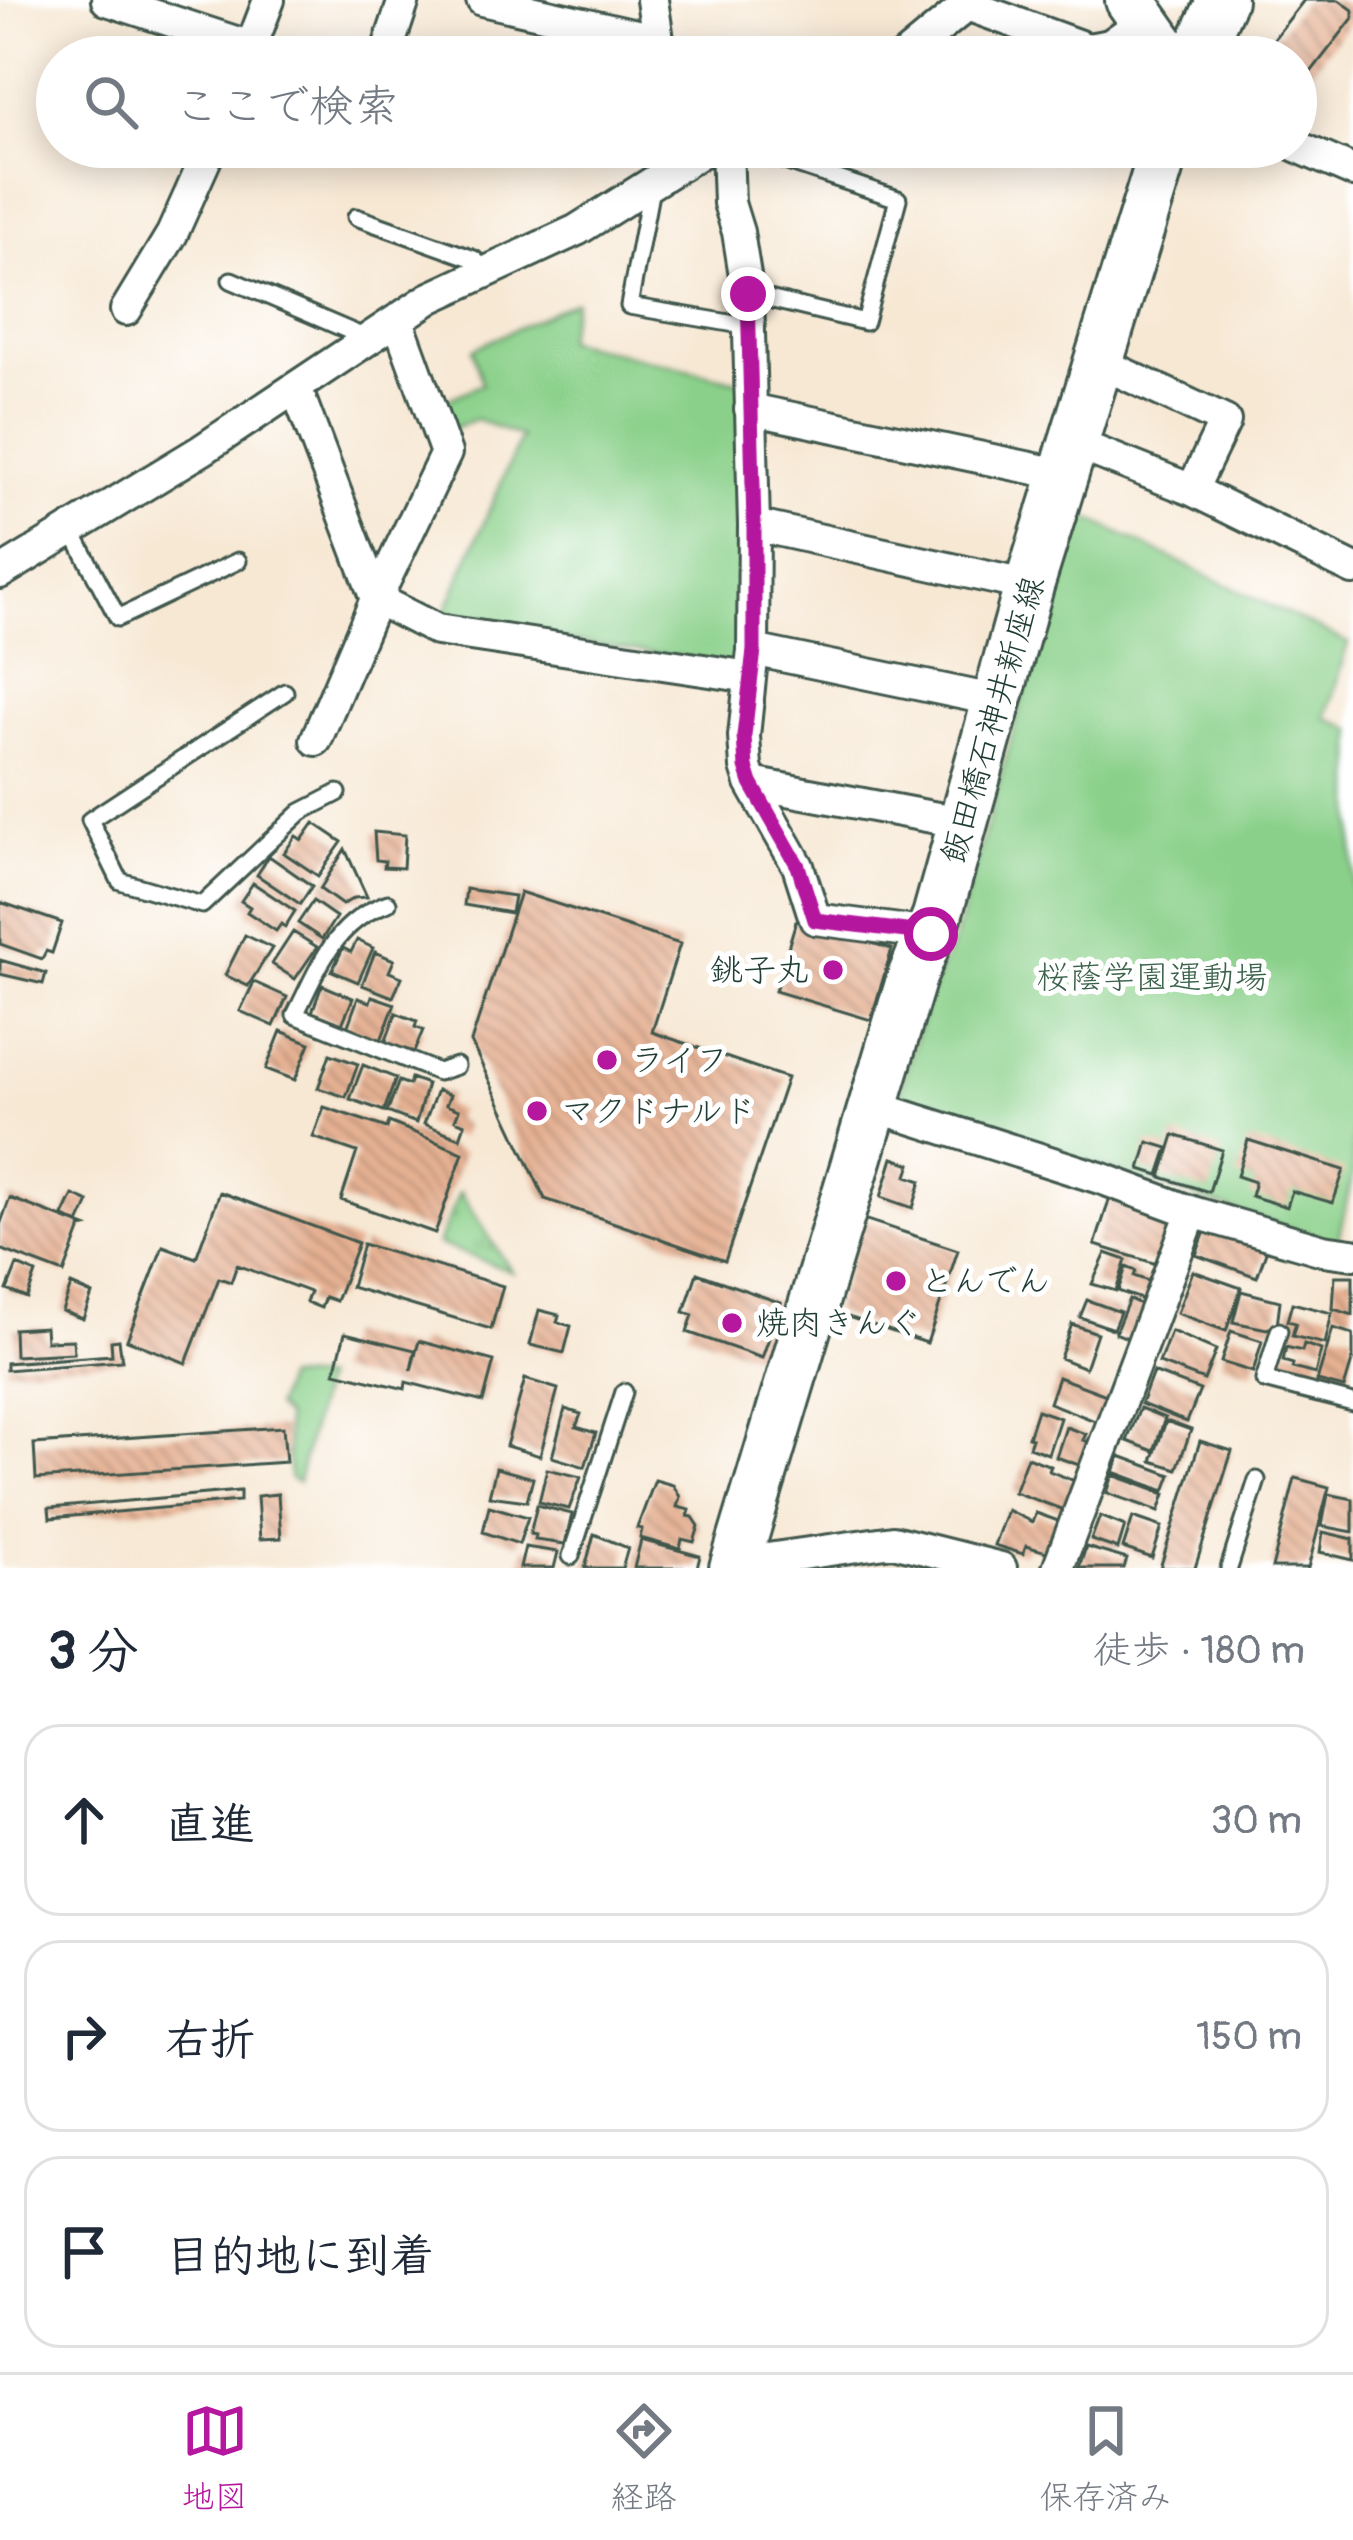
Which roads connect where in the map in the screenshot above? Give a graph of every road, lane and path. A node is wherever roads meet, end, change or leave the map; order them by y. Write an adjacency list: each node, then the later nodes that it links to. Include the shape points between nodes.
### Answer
1 (106, 0): 8 (street)
2 (269, 0): 9 (street)
3 (404, 0): 10 (street)
4 (482, 0): 11 (street)
5 (652, 0): 12 (street)
6 (1222, 0): 15 (main road)
7 (966, 1): 13 (street); 14 (street)
8 (206, 36)
9 (256, 36)
10 (392, 36)
11 (615, 36)
12 (657, 36)
13 (927, 36)
14 (1055, 36)
15 (1206, 36)
16 (1317, 155): 23 (street)
17 (202, 168): 28 (street)
18 (648, 168): 25 (street, via 577,230)
19 (655, 168): 30 (lane, via 629,306)
20 (727, 168): 27 (street)
21 (806, 168): 27 (lane, via 898,199 865,322)
22 (1159, 168): 32 (main road, 飯田橋石神井新座線)
23 (1353, 171)
24 (356, 217): 25 (lane, via 474,259)
25 (488, 272): 29 (street)
26 (231, 280): 31 (lane)
27 (748, 294): 30 (street)
28 (126, 310)
29 (398, 321): 31 (street); 43 (street, via 446,453)
30 (747, 326): 34 (street)
31 (370, 339): 33 (street)
32 (1099, 362): 35 (main road, 飯田橋石神井新座線); 36 (street, via 1225,421)
33 (296, 388): 38 (street); 43 (street)
34 (751, 410): 35 (street); 37 (street)
35 (1069, 459): 36 (street); 42 (main road, 飯田橋石神井新座線)
36 (1192, 490): 40 (street)
37 (754, 525): 42 (street); 44 (street)
38 (71, 529): 39 (lane, via 118,618); 41 (street)
39 (238, 561)
40 (1353, 569)
41 (0, 573)
42 (1029, 586): 46 (main road, 飯田橋石神井新座線)
43 (376, 599): 44 (street, via 437,630); 47 (street)
44 (752, 663): 46 (street); 48 (street, via 744,736)
45 (285, 692): 49 (lane, via 90,820 120,881 202,905 301,812)
46 (998, 700): 50 (main road, 飯田橋石神井新座線)
47 (316, 740)
48 (751, 783): 50 (street); 52 (street, via 790,850 815,920)
49 (338, 793)
50 (964, 823): 52 (main road, 飯田橋石神井新座線)
51 (388, 903): 53 (lane, via 350,921 295,1015 438,1072)
52 (931, 934): 54 (main road, 飯田橋石神井新座線)
53 (456, 1066)
54 (873, 1106): 55 (street); 62 (main road, 飯田橋石神井新座線)
55 (1192, 1212): 56 (street); 65 (street)
56 (1353, 1254)
57 (1280, 1330): 59 (lane, via 1264,1380)
58 (624, 1392): 61 (lane)
59 (1353, 1403)
60 (1257, 1480): 66 (lane)
61 (571, 1556)
62 (753, 1559): 63 (street, via 893,1540)
63 (928, 1559): 64 (street)
64 (1001, 1568)
65 (1058, 1568)
66 (1229, 1568)

